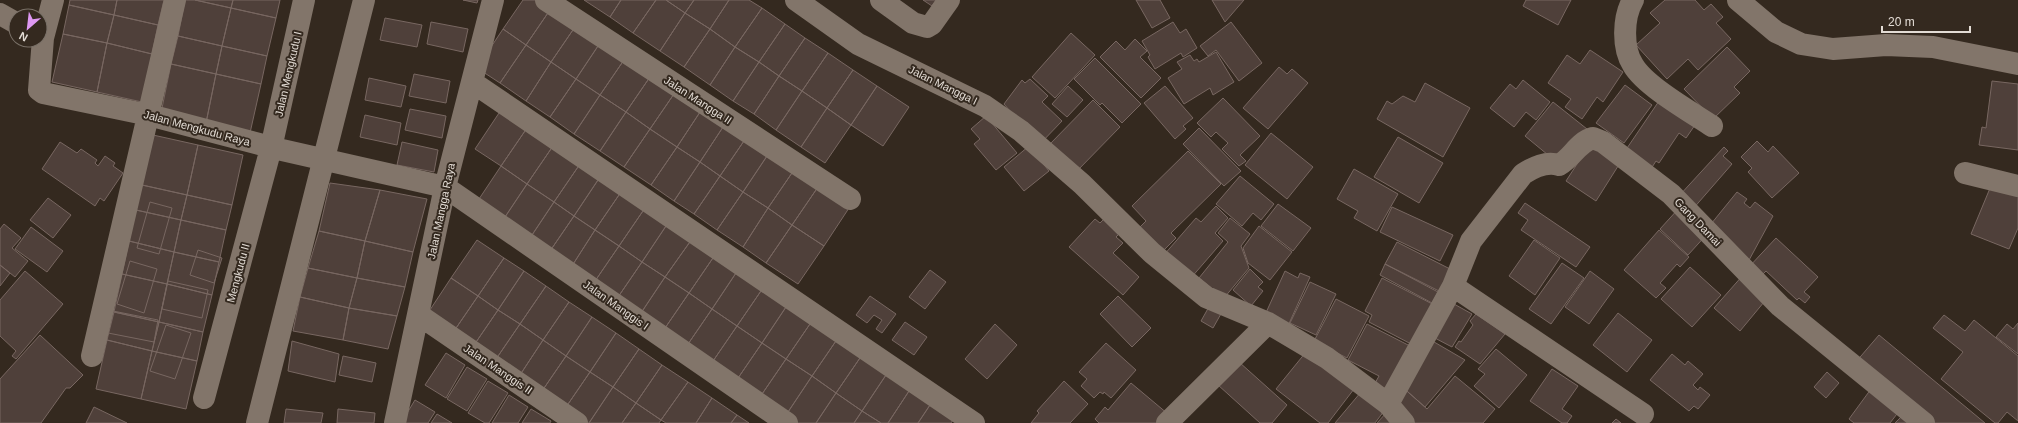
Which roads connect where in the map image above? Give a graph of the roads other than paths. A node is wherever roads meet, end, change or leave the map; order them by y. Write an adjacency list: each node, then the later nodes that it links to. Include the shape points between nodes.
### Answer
1 (53, 0): 12 (street, Jalan Mengkudu Raya)
2 (175, 0): 16 (street)
3 (304, 0): 18 (street, Jalan Mengkudu I)
4 (364, 0): 19 (street)
5 (493, 0): 15 (street, Jalan Mangga Raya)
6 (546, 0): 23 (street, Jalan Mangga II)
7 (796, 0): 26 (street, Jalan Mangga I, via 858,44 985,106 1021,131 1082,184 1152,254 1206,297)
8 (881, 0): 9 (street, via 913,23 927,27)
9 (949, 0)
10 (1633, 0): 17 (street, via 1629,6 1624,31 1632,65 1672,100)
11 (1738, 0): 14 (street, via 1776,32 1801,44 1833,49 1886,45 1933,47)
12 (48, 15)
13 (41, 48): 16 (street, Jalan Mengkudu Raya, via 39,90 55,96)
14 (2018, 64)
15 (472, 82): 22 (street, Jalan Mangga Raya); 35 (street)
16 (149, 115): 18 (street, Jalan Mengkudu Raya); 27 (street)
17 (1712, 126)
18 (274, 148): 19 (street, Jalan Mengkudu Raya); 28 (street, Mengkudu II)
19 (321, 158): 22 (street, Jalan Mengkudu Raya); 31 (street)
20 (1965, 173): 21 (street)
21 (2018, 186)
22 (445, 187): 25 (street, Jalan Mangga Raya); 34 (street, Jalan Manggis I)
23 (850, 199)
24 (1453, 286): 29 (street); 30 (street); 38 (street, Gang Damai, via 1471,241 1523,174 1533,168 1565,162 1585,140 1593,138 1603,142 1671,194 1780,306)
25 (419, 315): 32 (street, Jalan Mangga Raya); 33 (street, Jalan Manggis II)
26 (1268, 323): 29 (street, Jalan Mangga I, via 1327,358); 36 (street)
27 (92, 356)
28 (204, 398)
29 (1388, 404): 37 (street, Jalan Mangga I)
30 (1643, 414)
31 (257, 423)
32 (395, 423)
33 (577, 423)
34 (787, 423)
35 (974, 423)
36 (1166, 423)
37 (1404, 423)
38 (1924, 423)

